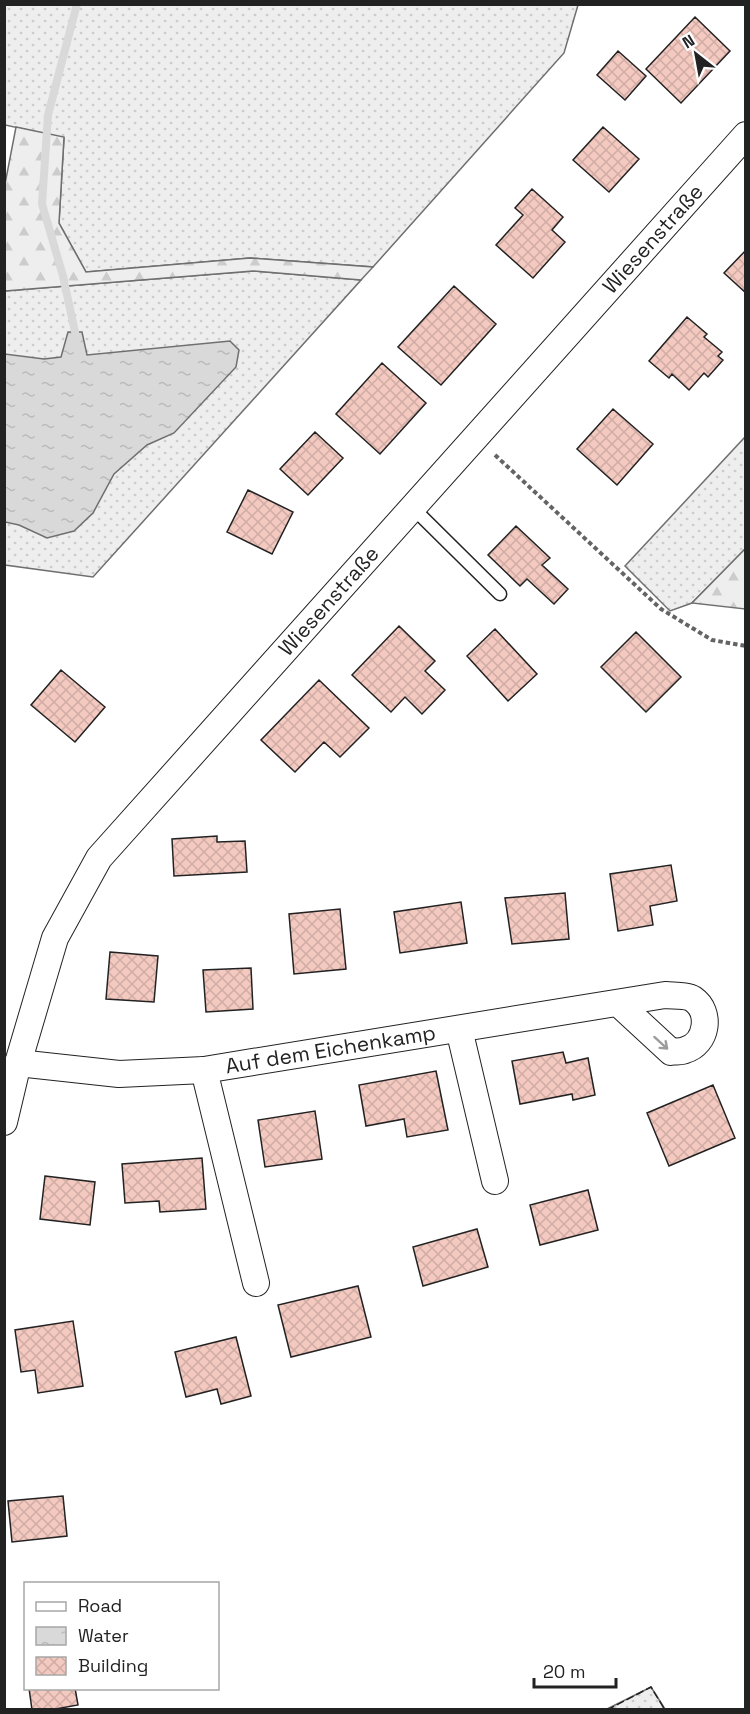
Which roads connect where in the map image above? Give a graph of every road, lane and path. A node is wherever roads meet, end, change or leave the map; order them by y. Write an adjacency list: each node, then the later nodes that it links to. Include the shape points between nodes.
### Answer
1 (746, 135): 2 (street, Wiesenstraße)
2 (476, 436): 3 (street, Wiesenstraße); 5 (path, via 661,609 712,640)
3 (412, 507): 4 (lane); 8 (street, Wiesenstraße, via 99,858 55,938)
4 (500, 594)
5 (746, 646)
6 (618, 1003): 7 (street, Auf dem Eichenkamp)
7 (459, 1029): 9 (street, Auf dem Eichenkamp); 11 (street, Auf dem Eichenkamp)
8 (18, 1063): 9 (street, Auf dem Eichenkamp, via 119,1074); 10 (street, Wiesenstraße)
9 (204, 1070): 12 (street, Auf dem Eichenkamp)
10 (4, 1122)
11 (495, 1180)
12 (256, 1283)

